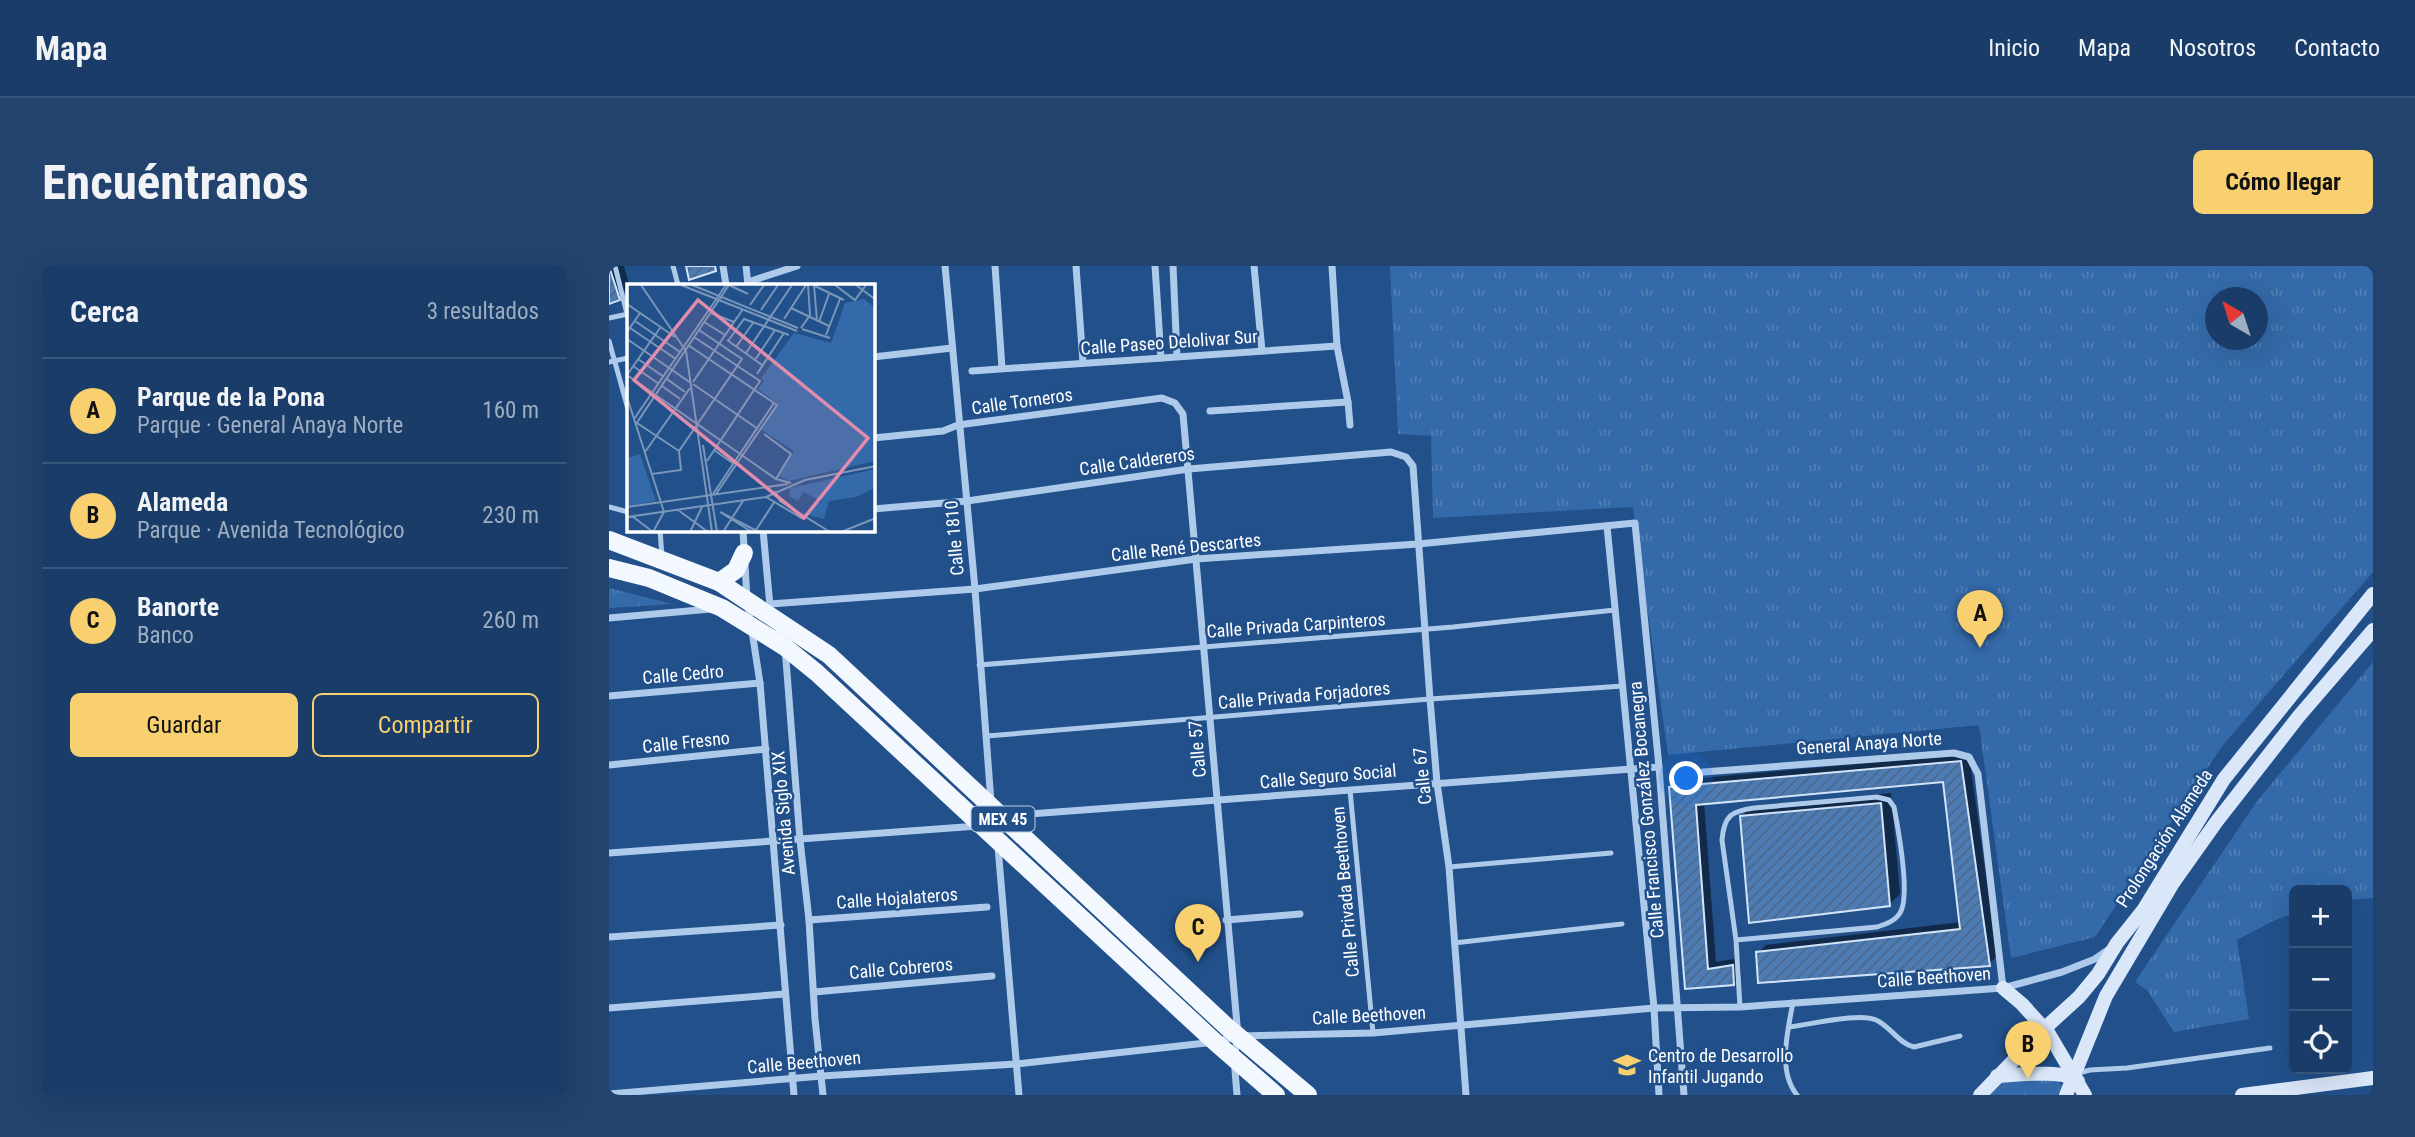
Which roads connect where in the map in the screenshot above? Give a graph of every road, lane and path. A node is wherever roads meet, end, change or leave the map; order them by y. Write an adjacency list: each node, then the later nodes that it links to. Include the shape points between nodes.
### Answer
1 (615, 266): 16 (lane)
2 (673, 266): 13 (lane)
3 (723, 266): 14 (street)
4 (745, 266): 15 (street)
5 (797, 266): 15 (street)
6 (944, 266): 21 (street, Calle 1810)
7 (995, 266): 28 (street)
8 (1076, 266): 27 (street)
9 (1155, 266): 25 (street)
10 (1173, 266): 24 (street)
11 (1254, 266): 22 (street)
12 (1332, 266): 20 (street)
13 (678, 284)
14 (726, 284)
15 (748, 284)
16 (627, 310)
17 (627, 314): 18 (lane)
18 (609, 318)
19 (609, 341): 26 (lane)
20 (1337, 346): 22 (street, Calle Paseo Delolivar Sur); 30 (street)
21 (952, 348): 23 (street); 34 (street, Calle 1810)
22 (1262, 351): 24 (street, Calle Paseo Delolivar Sur)
23 (875, 356)
24 (1177, 356): 25 (street, Calle Paseo Delolivar Sur)
25 (1161, 358): 27 (street, Calle Paseo Delolivar Sur)
26 (612, 361): 32 (lane)
27 (1083, 363): 28 (street, Calle Paseo Delolivar Sur)
28 (1002, 368): 29 (street, Calle Paseo Delolivar Sur)
29 (972, 371)
30 (1348, 402): 33 (street); 35 (street)
31 (1175, 403): 34 (street, Calle Torneros, via 1162,398); 38 (street, Calle 57, via 1183,414)
32 (627, 406)
33 (1210, 411)
34 (958, 425): 36 (street, Calle Torneros, via 943,431); 39 (street, Calle 1810)
35 (1350, 425)
36 (875, 438)
37 (1406, 457): 38 (street, Calle Caldereros, via 1391,452); 49 (street, Calle 67, via 1413,466)
38 (1189, 469): 39 (street, Calle Caldereros); 51 (street, Calle 57)
39 (967, 501): 41 (street, Calle Caldereros); 55 (street, Calle 1810)
40 (609, 507): 42 (lane)
41 (875, 509)
42 (627, 512)
43 (1635, 523): 44 (street, Calle René Descartes); 76 (street, Calle Francisco González Bocanegra)
44 (1607, 526): 49 (street, Calle René Descartes); 59 (street, Calle Francisco González Bocanegra)
45 (660, 532): 52 (lane)
46 (743, 532): 50 (street, Avenida Siglo XIX)
47 (763, 532): 60 (street, Avenida Siglo XIX)
48 (609, 540): 52 (main road, MEX 45)
49 (1418, 544): 51 (street, Calle René Descartes); 63 (street, Calle 67)
50 (744, 553): 54 (main road, via 736,570); 57 (street, Avenida Siglo XIX)
51 (1196, 559): 55 (street, Calle René Descartes); 66 (street, Calle 57)
52 (663, 560): 54 (main road, MEX 45)
53 (609, 568): 58 (main road, MEX 45, via 649,578)
54 (719, 582): 57 (main road, MEX 45)
55 (975, 589): 60 (street, Calle René Descartes); 67 (street, Calle 1810)
56 (2373, 594): 91 (main road, Prolongación Alameda, via 2224,779)
57 (747, 599): 60 (main road, MEX 45); 62 (street, Avenida Siglo XIX)
58 (722, 608): 61 (street); 62 (main road, MEX 45)
59 (1615, 610): 63 (lane, Calle Privada Carpinteros); 69 (street, Calle Francisco González Bocanegra)
60 (772, 611): 65 (street, Avenida Siglo XIX); 82 (main road, MEX 45, via 829,655)
61 (609, 618)
62 (750, 627): 65 (main road, MEX 45); 68 (street, Avenida Siglo XIX)
63 (1425, 629): 66 (lane, Calle Privada Carpinteros); 71 (street, Calle 67)
64 (2373, 629): 122 (main road, Prolongación Alameda, via 2299,716 2180,873 2120,970)
65 (785, 647): 83 (main road, MEX 45); 84 (street, Avenida Siglo XIX)
66 (1203, 647): 67 (lane, Calle Privada Carpinteros); 72 (street, Calle 57)
67 (979, 664): 73 (street, Calle 1810)
68 (760, 683): 70 (street, Calle Cedro); 74 (street, Avenida Siglo XIX)
69 (1623, 686): 71 (lane, Calle Privada Forjadores); 77 (street, Calle Francisco González Bocanegra)
70 (609, 696)
71 (1430, 699): 72 (lane, Calle Privada Forjadores); 79 (street, Calle 67)
72 (1210, 716): 73 (lane, Calle Privada Forjadores); 81 (street, Calle 57)
73 (987, 736): 82 (street, Calle 1810)
74 (766, 749): 75 (street, Calle Fresno); 86 (street, Avenida Siglo XIX)
75 (609, 765)
76 (1659, 767): 77 (street, Calle Seguro Social); 109 (street, Calle Francisco González Bocanegra)
77 (1631, 770): 79 (street, Calle Seguro Social); 108 (street, Calle Francisco González Bocanegra)
78 (1703, 772): 102 (street, General Anaya Norte, via 1954,753 1969,757 1978,774)
79 (1437, 783): 80 (street, Calle Seguro Social); 89 (street, Calle 67)
80 (1350, 790): 81 (street, Calle Seguro Social); 113 (lane, Calle Privada Beethoven)
81 (1217, 802): 82 (street, Calle Seguro Social); 94 (street, Calle 57)
82 (996, 812): 114 (main road, MEX 45)
83 (983, 826): 84 (street); 85 (main road, MEX 45)
84 (800, 839): 86 (street); 93 (street, Avenida Siglo XIX)
85 (998, 839): 116 (main road, MEX 45); 119 (street)
86 (772, 841): 87 (street); 96 (street, Avenida Siglo XIX)
87 (609, 853)
88 (1611, 853): 89 (lane)
89 (1449, 867): 100 (street, Calle 67)
90 (987, 907): 93 (street, Calle Hojalateros)
91 (2144, 909): 98 (main road, Prolongación Alameda); 122 (main road, via 2081,1030 2072,1053)
92 (1300, 915): 94 (street)
93 (809, 920): 103 (street, Avenida Siglo XIX)
94 (1226, 920): 114 (street, Calle 57)
95 (1622, 924): 100 (lane)
96 (781, 925): 97 (street); 104 (street, Avenida Siglo XIX)
97 (609, 937)
98 (2120, 938): 102 (street, Calle Beethoven, via 2095,959); 112 (main road, Prolongación Alameda, via 2079,997)
99 (1736, 940): 99 (lane, via 1723,840 1729,816 1737,810 1877,797 1889,800 1894,807 1906,898 1891,923); 106 (lane)
100 (1454, 943): 110 (street, Calle 67)
101 (992, 976): 103 (street, Calle Cobreros)
102 (2003, 988): 105 (street, Calle Beethoven); 112 (main road)
103 (814, 992): 120 (street, Avenida Siglo XIX)
104 (785, 994): 107 (street); 123 (street, Avenida Siglo XIX)
105 (1793, 1002): 106 (street, Calle Beethoven); 111 (lane)
106 (1741, 1007): 109 (street, Calle Beethoven)
107 (609, 1008)
108 (1654, 1008): 109 (street, Calle Beethoven); 110 (street, Calle Beethoven); 133 (street, Calle Francisco González Bocanegra)
109 (1677, 1009): 134 (street, Calle Francisco González Bocanegra)
110 (1461, 1024): 113 (street, Calle Beethoven); 132 (street, Calle 67)
111 (1789, 1027): 115 (lane, via 1869,1017 1914,1048); 135 (lane, via 1786,1068)
112 (2045, 1028): 121 (main road, Prolongación Alameda); 122 (main road)
113 (1373, 1033): 114 (street, Calle Beethoven)
114 (1238, 1036): 116 (street, Calle Beethoven); 118 (street, Calle 57); 131 (main road, MEX 45)
115 (1960, 1036)
116 (1215, 1042): 118 (main road, MEX 45); 119 (street, Calle Beethoven)
117 (2270, 1048): 122 (lane, via 2090,1070)
118 (1234, 1058): 129 (street, Calle 57); 130 (main road, MEX 45)
119 (1016, 1064): 120 (street, Calle Beethoven); 128 (street)
120 (821, 1076): 123 (street, Calle Beethoven); 127 (street, Avenida Siglo XIX)
121 (1997, 1076): 122 (main road); 136 (main road, Prolongación Alameda)
122 (2073, 1077): 137 (main road, Prolongación Alameda); 138 (main road); 139 (main road)
123 (793, 1079): 125 (street, Calle Beethoven); 126 (street, Avenida Siglo XIX)
124 (2373, 1079): 140 (main road)
125 (609, 1094)
126 (794, 1095)
127 (823, 1095)
128 (1019, 1095)
129 (1237, 1095)
130 (1276, 1095)
131 (1308, 1095)
132 (1466, 1095)
133 (1659, 1095)
134 (1684, 1095)
135 (1797, 1095)
136 (1980, 1095)
137 (2066, 1095)
138 (2085, 1095)
139 (2093, 1095)
140 (2242, 1095)

